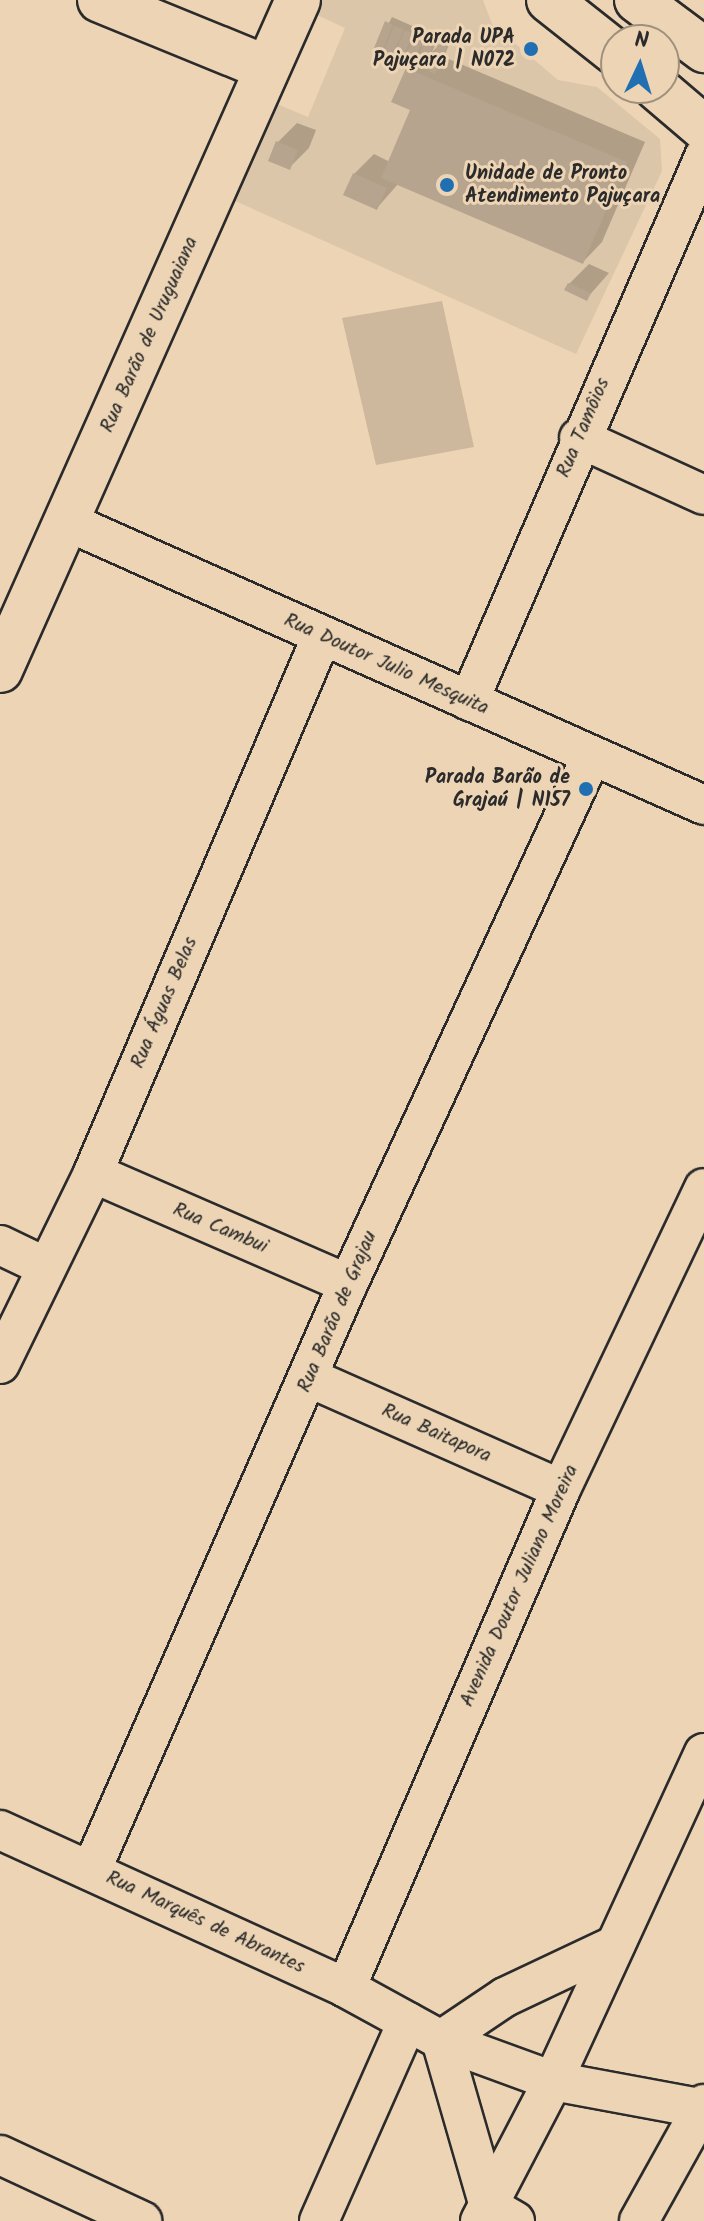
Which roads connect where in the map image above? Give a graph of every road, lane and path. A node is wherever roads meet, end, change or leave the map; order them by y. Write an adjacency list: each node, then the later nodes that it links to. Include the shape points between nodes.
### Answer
1 (100, 0): 7 (street)
2 (298, 0): 7 (street, Rua Barão de Uruguaiana)
3 (549, 0): 5 (street)
4 (637, 0): 6 (street)
5 (600, 40)
6 (704, 50)
7 (267, 68): 13 (street, Rua Barão de Uruguaiana)
8 (676, 104): 9 (street)
9 (704, 128)
10 (704, 157): 11 (street, Rua Tamôios)
11 (579, 438): 12 (street); 16 (street, Rua Tamôios)
12 (704, 495)
13 (68, 522): 14 (street, Rua Doutor Julio Mesquita); 15 (street, Rua Barão de Uruguaiana)
14 (321, 638): 16 (street, Rua Doutor Julio Mesquita); 19 (street, Rua Águas Belas)
15 (0, 670)
16 (469, 701): 17 (street, Rua Doutor Julio Mesquita)
17 (591, 757): 18 (street, Rua Doutor Julio Mesquita); 23 (street, Rua Barão de Grajau)
18 (704, 805)
19 (93, 1173): 22 (street, Rua Águas Belas); 23 (street, Rua Cambui)
20 (704, 1188): 26 (street, Avenida Doutor Juliano Moreira)
21 (0, 1245): 22 (street)
22 (44, 1266): 24 (street, Rua Águas Belas)
23 (348, 1284): 25 (street, Rua Barão de Grajau)
24 (0, 1364)
25 (310, 1378): 26 (street, Rua Baitapora); 29 (street, Rua Barão de Grajau)
26 (561, 1489): 31 (street, Avenida Doutor Juliano Moreira)
27 (701, 1764): 30 (street)
28 (0, 1830): 29 (street, Rua Marquês de Abrantes)
29 (91, 1871): 31 (street, Rua Marquês de Abrantes)
30 (615, 1945): 33 (street, via 505,1997); 34 (street)
31 (346, 1988): 32 (street, Rua Marquês de Abrantes)
32 (407, 2022): 33 (street, Rua Marquês de Abrantes); 39 (street)
33 (441, 2040): 34 (street, Rua Marquês de Abrantes); 37 (street)
34 (553, 2081): 35 (street, Rua Marquês de Abrantes); 37 (street)
35 (703, 2107): 40 (street)
36 (0, 2155): 38 (street)
37 (495, 2216)
38 (142, 2221)
39 (319, 2221)
40 (639, 2221)

